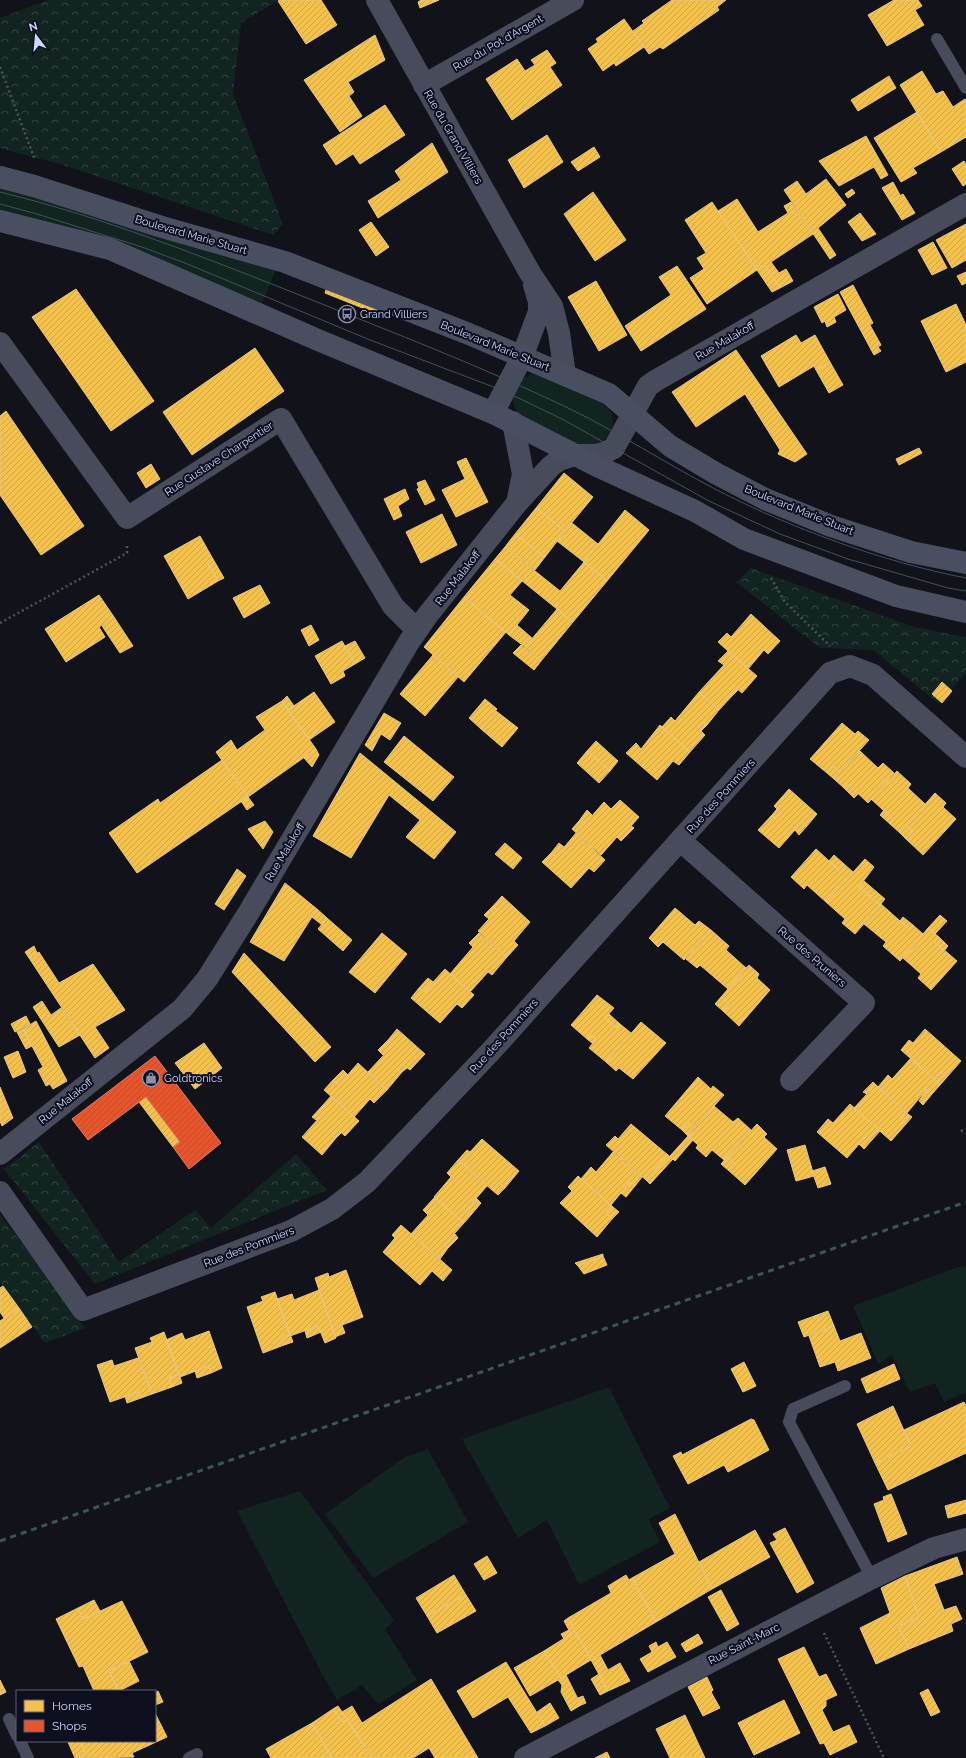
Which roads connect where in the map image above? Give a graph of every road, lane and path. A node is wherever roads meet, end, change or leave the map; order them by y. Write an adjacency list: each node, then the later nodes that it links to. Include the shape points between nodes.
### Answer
1 (377, 0): 5 (street, Rue du Grand Villiers)
2 (573, 0): 5 (street, Rue du Pot d'Argent)
3 (937, 39): 6 (lane)
4 (0, 67): 7 (path)
5 (424, 85): 11 (street, Rue du Grand Villiers)
6 (966, 88)
7 (38, 166)
8 (0, 177): 13 (main road, Boulevard Marie Stuart, via 285,262)
9 (966, 204): 16 (street, Rue Malakoff, via 655,381 648,386)
10 (0, 221): 15 (main road, via 110,249)
11 (530, 273): 13 (street, Rue du Grand Villiers, via 539,302 539,312); 14 (street, Rue du Grand Villiers, via 552,306)
12 (3, 352): 20 (street)
13 (522, 357): 14 (main road, Boulevard Marie Stuart); 15 (street, Rue du Grand Villiers)
14 (565, 375): 16 (main road, Boulevard Marie Stuart, via 609,394)
15 (493, 413): 17 (main road)
16 (632, 415): 18 (street, Rue Malakoff, via 614,448 596,455); 21 (main road, Boulevard Marie Stuart, via 670,446 765,499 831,526 904,549)
17 (513, 422): 18 (main road); 19 (street, Rue Malakoff, via 523,474)
18 (575, 455): 19 (street, Rue Malakoff, via 559,460 551,466); 23 (main road, via 695,511 744,539 896,596)
19 (518, 503): 25 (street, Rue Malakoff)
20 (127, 518): 24 (path, via 127,553); 25 (street, Rue Gustave Charpentier, via 281,419 393,606)
21 (966, 563)
22 (769, 574): 26 (path, via 785,602)
23 (966, 612)
24 (0, 623)
25 (417, 630): 32 (street, Rue Malakoff, via 207,979 182,1009)
26 (850, 666): 27 (street, via 873,675); 28 (street, Rue des Pommiers, via 830,673)
27 (966, 757)
28 (681, 842): 29 (street, Rue des Pruniers, via 864,1003); 33 (street, Rue des Pommiers, via 492,1050 367,1182 332,1209 291,1231 83,1310)
29 (792, 1080)
30 (966, 1129): 31 (path)
31 (961, 1131)
32 (0, 1154)
33 (0, 1192)
34 (845, 1386): 36 (lane, via 793,1409 789,1422)
35 (966, 1539): 36 (street, Rue Saint-Marc, via 934,1548)
36 (872, 1578): 37 (street, Rue Saint-Marc)
37 (812, 1609): 42 (street, Rue Saint-Marc); 43 (path)
38 (8, 1719): 39 (lane)
39 (16, 1734)
40 (20, 1742): 41 (lane)
41 (28, 1758)
42 (525, 1758)
43 (884, 1758)

